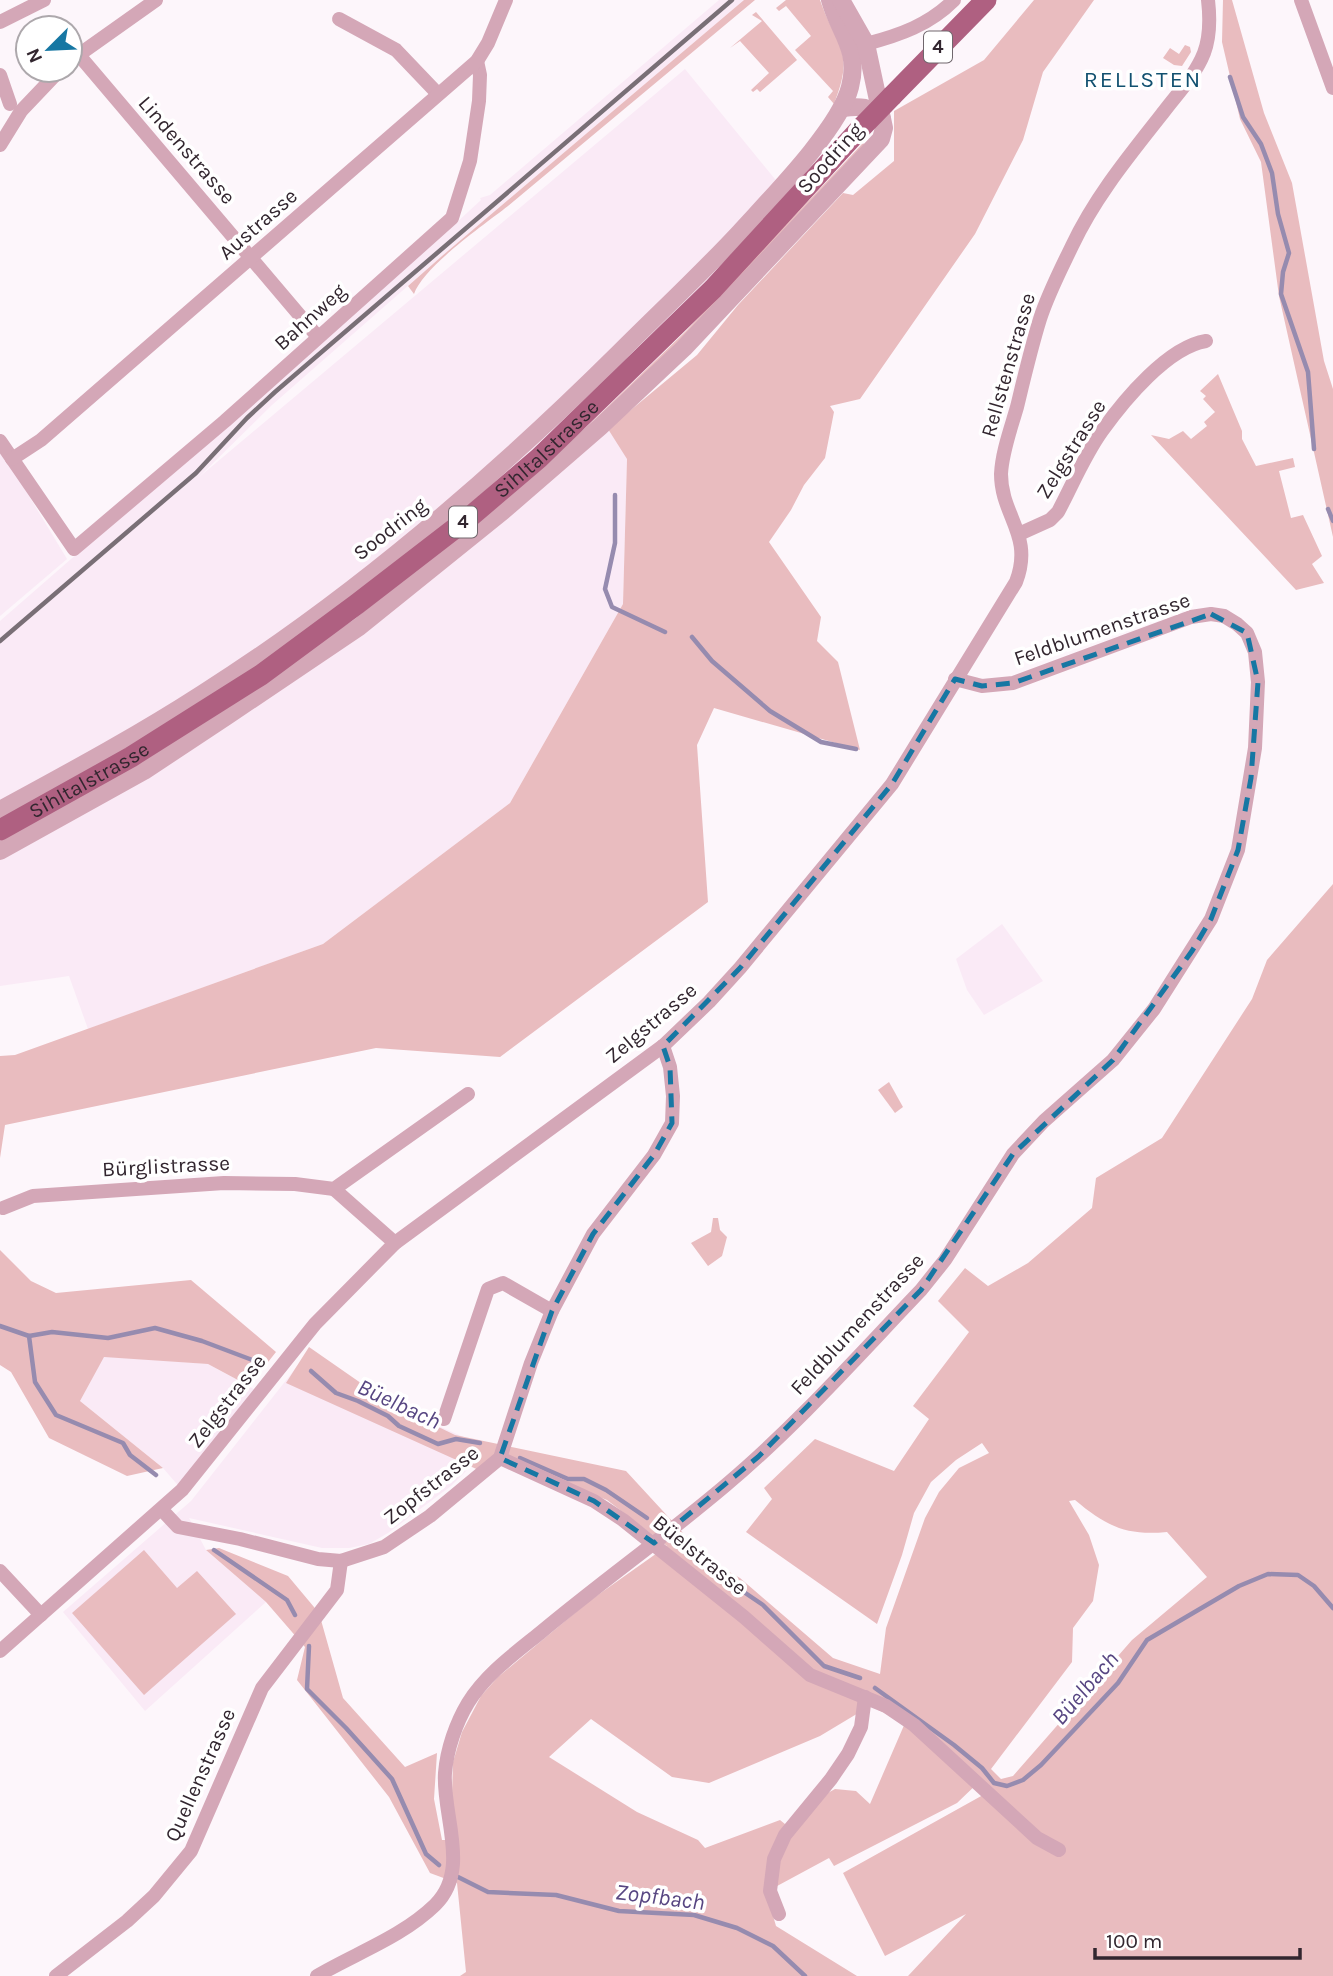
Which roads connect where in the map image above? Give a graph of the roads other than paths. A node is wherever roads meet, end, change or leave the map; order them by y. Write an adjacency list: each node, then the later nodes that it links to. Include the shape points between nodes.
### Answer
1 (44, 0): 11 (street)
2 (156, 0): 13 (street)
3 (506, 0): 14 (street, Austrasse)
4 (830, 0): 12 (street)
5 (841, 0): 12 (street)
6 (954, 0): 12 (street, via 917,27)
7 (986, 0): 32 (main road, Sihltalstrasse / 4, bridge, via 713,289 539,458 471,516 261,675 131,757)
8 (1208, 0): 29 (street, Rellstenstrasse, via 1207,42 1194,73 1087,215 1041,317 1001,476)
9 (1301, 0): 17 (street)
10 (339, 19): 19 (street, via 396,50)
11 (0, 22)
12 (859, 47): 21 (street); 22 (street)
13 (84, 51)
14 (477, 61): 19 (street, Austrasse); 25 (street, Bahnweg, via 479,102 470,161 452,218)
15 (84, 69): 24 (street, Lindenstrasse)
16 (0, 75): 20 (street)
17 (1331, 79)
18 (41, 84): 20 (street)
19 (438, 94): 24 (street, Austrasse)
20 (10, 106): 23 (street)
21 (843, 108): 22 (street, Soodring, via 867,107); 31 (street, Soodring, via 718,256 533,437 436,523 290,635 201,695)
22 (882, 119): 33 (street, Soodring, via 884,128 877,146 684,348 503,511 359,627 144,771)
23 (0, 145)
24 (251, 257): 25 (street, Lindenstrasse); 28 (street, Austrasse, via 41,440)
25 (318, 337): 28 (street, Bahnweg, via 74,550)
26 (1206, 341): 29 (street, Zelgstrasse, via 1190,345 1152,374 1101,432 1058,512)
27 (0, 441): 28 (street)
28 (12, 459)
29 (1019, 534): 30 (street, Zelgstrasse, via 1023,562 1016,582)
30 (955, 679): 34 (street, Zelgstrasse, via 892,784 740,968); 43 (street, Feldblumenstrasse, via 982,685 1013,683 1191,617 1224,616 1247,633 1255,652 1258,682 1255,748 1238,850 1211,919 1154,1009 1112,1060 1013,1154 921,1290 758,1457)
31 (0, 810)
32 (0, 830)
33 (0, 851)
34 (663, 1046): 38 (street, Zelgstrasse); 39 (street, Zopfstrasse, via 670,1066 672,1123 654,1156 593,1234)
35 (468, 1094): 36 (street)
36 (334, 1189): 37 (street, Bürglistrasse, via 295,1184 185,1185 33,1196); 38 (street)
37 (3, 1208)
38 (395, 1243): 42 (street, Zelgstrasse, via 316,1324)
39 (552, 1311): 40 (street, via 503,1283 488,1289); 41 (street, Zopfstrasse)
40 (444, 1419)
41 (500, 1458): 43 (street, Büelstrasse, via 594,1501); 44 (street, Zopfstrasse, via 384,1547)
42 (162, 1510): 44 (street, Zopfstrasse, via 178,1527); 46 (street, Zelgstrasse)
43 (654, 1543): 48 (street, Büelstrasse, via 810,1675); 52 (street, Feldblumenstrasse, via 490,1675 467,1705 455,1730 445,1773 453,1864 437,1904 406,1929)
44 (341, 1561): 51 (street, Quellenstrasse, via 337,1590 262,1688 191,1851 154,1896)
45 (0, 1571): 46 (street)
46 (41, 1615): 47 (street, Zelgstrasse)
47 (0, 1651)
48 (865, 1697): 49 (street, Büelstrasse, via 914,1725 1037,1838); 50 (street, via 861,1727 848,1754 785,1835 774,1859 770,1891)
49 (1059, 1850)
50 (779, 1914)
51 (56, 1976)
52 (317, 1976)

